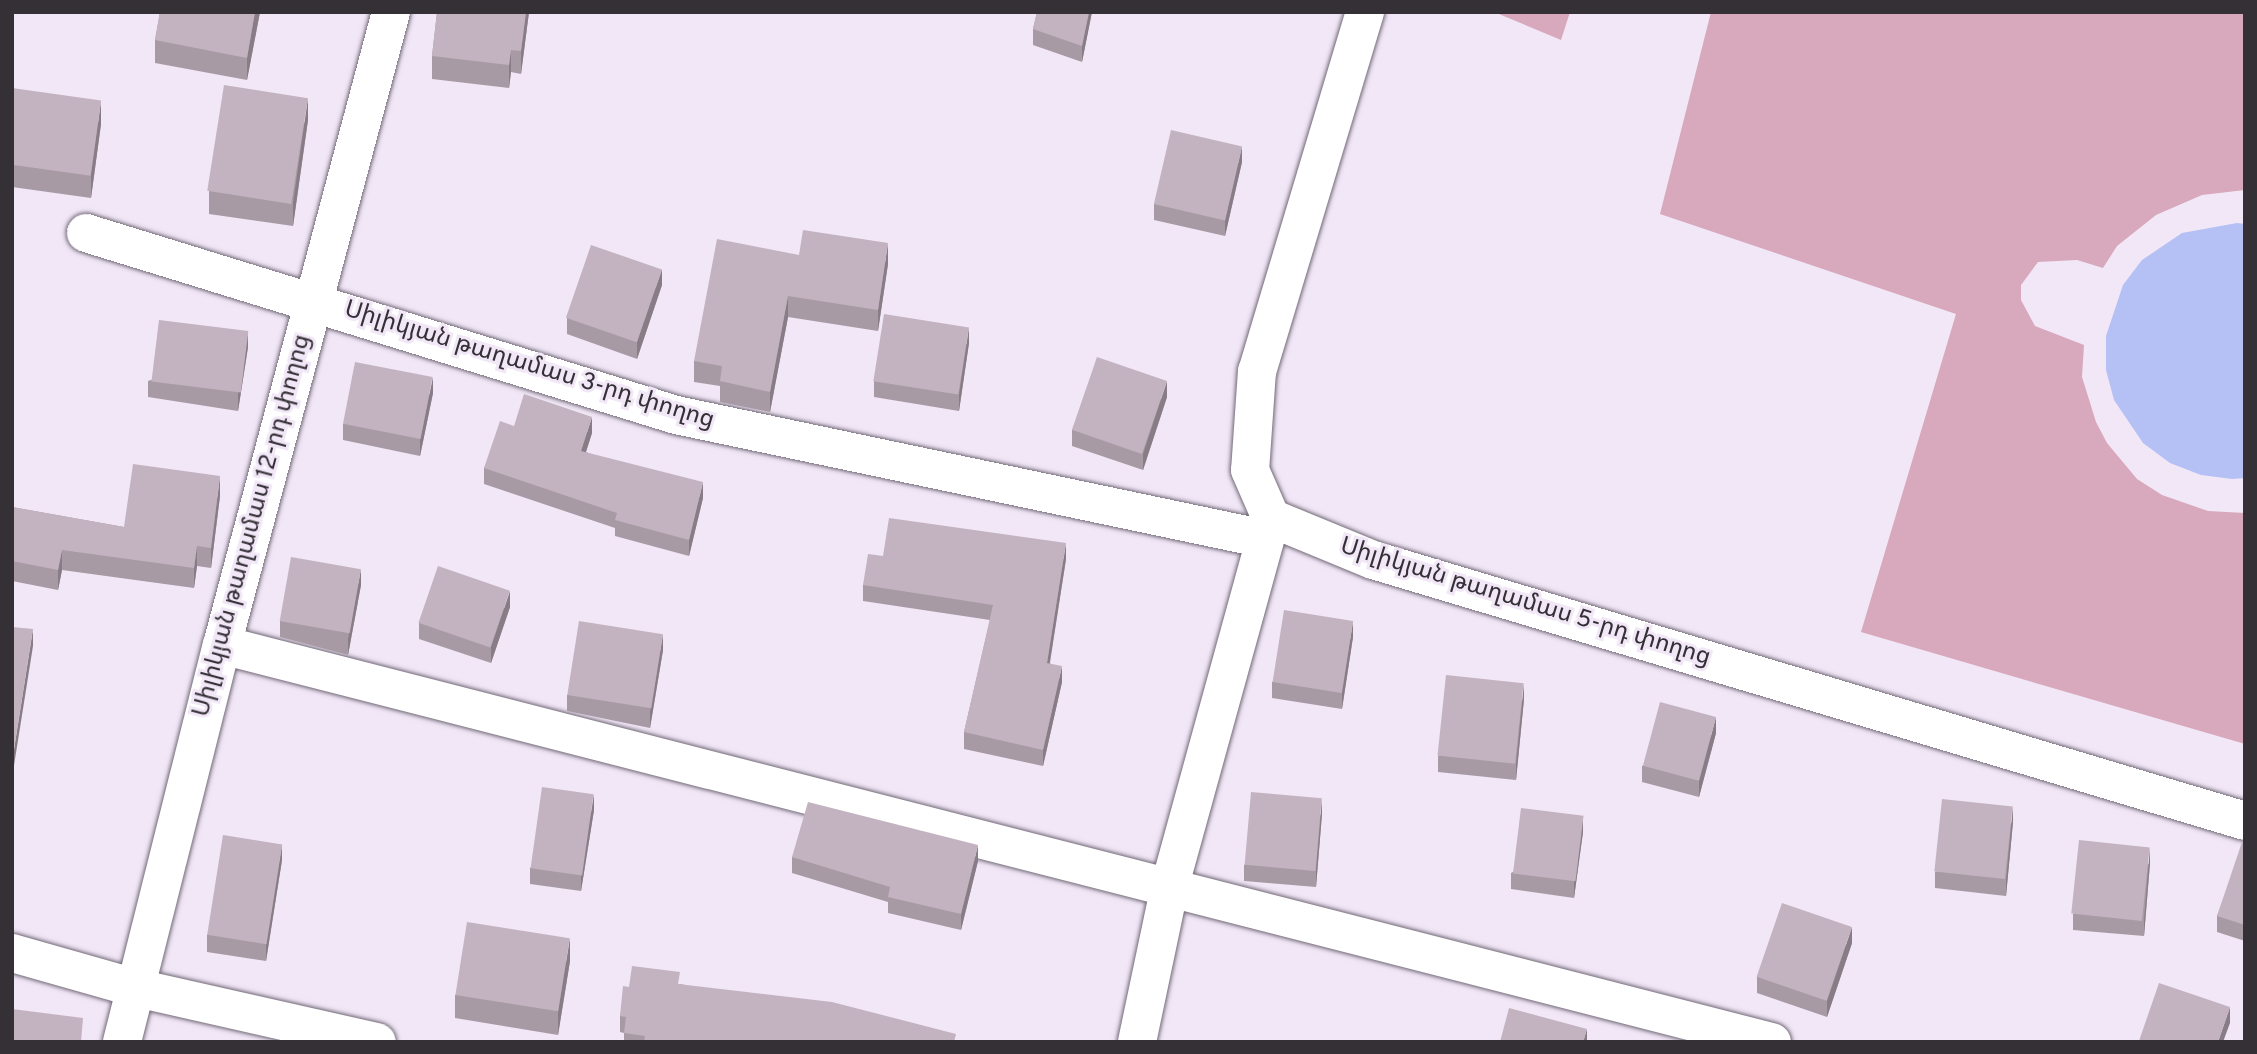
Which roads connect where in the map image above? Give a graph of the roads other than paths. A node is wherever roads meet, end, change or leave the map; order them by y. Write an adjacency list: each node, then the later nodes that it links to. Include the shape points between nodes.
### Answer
1 (391, 12): 4 (street, Սիլիկյան թաղամաս 12-րդ փողոց)
2 (1365, 12): 5 (street, via 1257,371 1250,470)
3 (86, 233): 4 (street, Սիլիկյան թաղամաս 3-րդ փողոց)
4 (312, 300): 5 (street, Սիլիկյան թաղամաս 3-րդ փողոց, via 676,415); 6 (street, Սիլիկյան թաղամաս 12-րդ փողոց)
5 (1268, 528): 7 (street, Սիլիկյան թաղամաս 5-րդ փողոց); 8 (street)
6 (222, 645): 8 (street); 10 (street, Սիլիկյան թաղամաս 12-րդ փողոց)
7 (2245, 821)
8 (1170, 885): 13 (street); 14 (street)
9 (12, 953): 10 (street)
10 (132, 987): 11 (street, Սիլիկյան թաղամաս 12-րդ փողոց); 12 (street)
11 (122, 1042)
12 (377, 1042)
13 (1137, 1042)
14 (1772, 1042)

